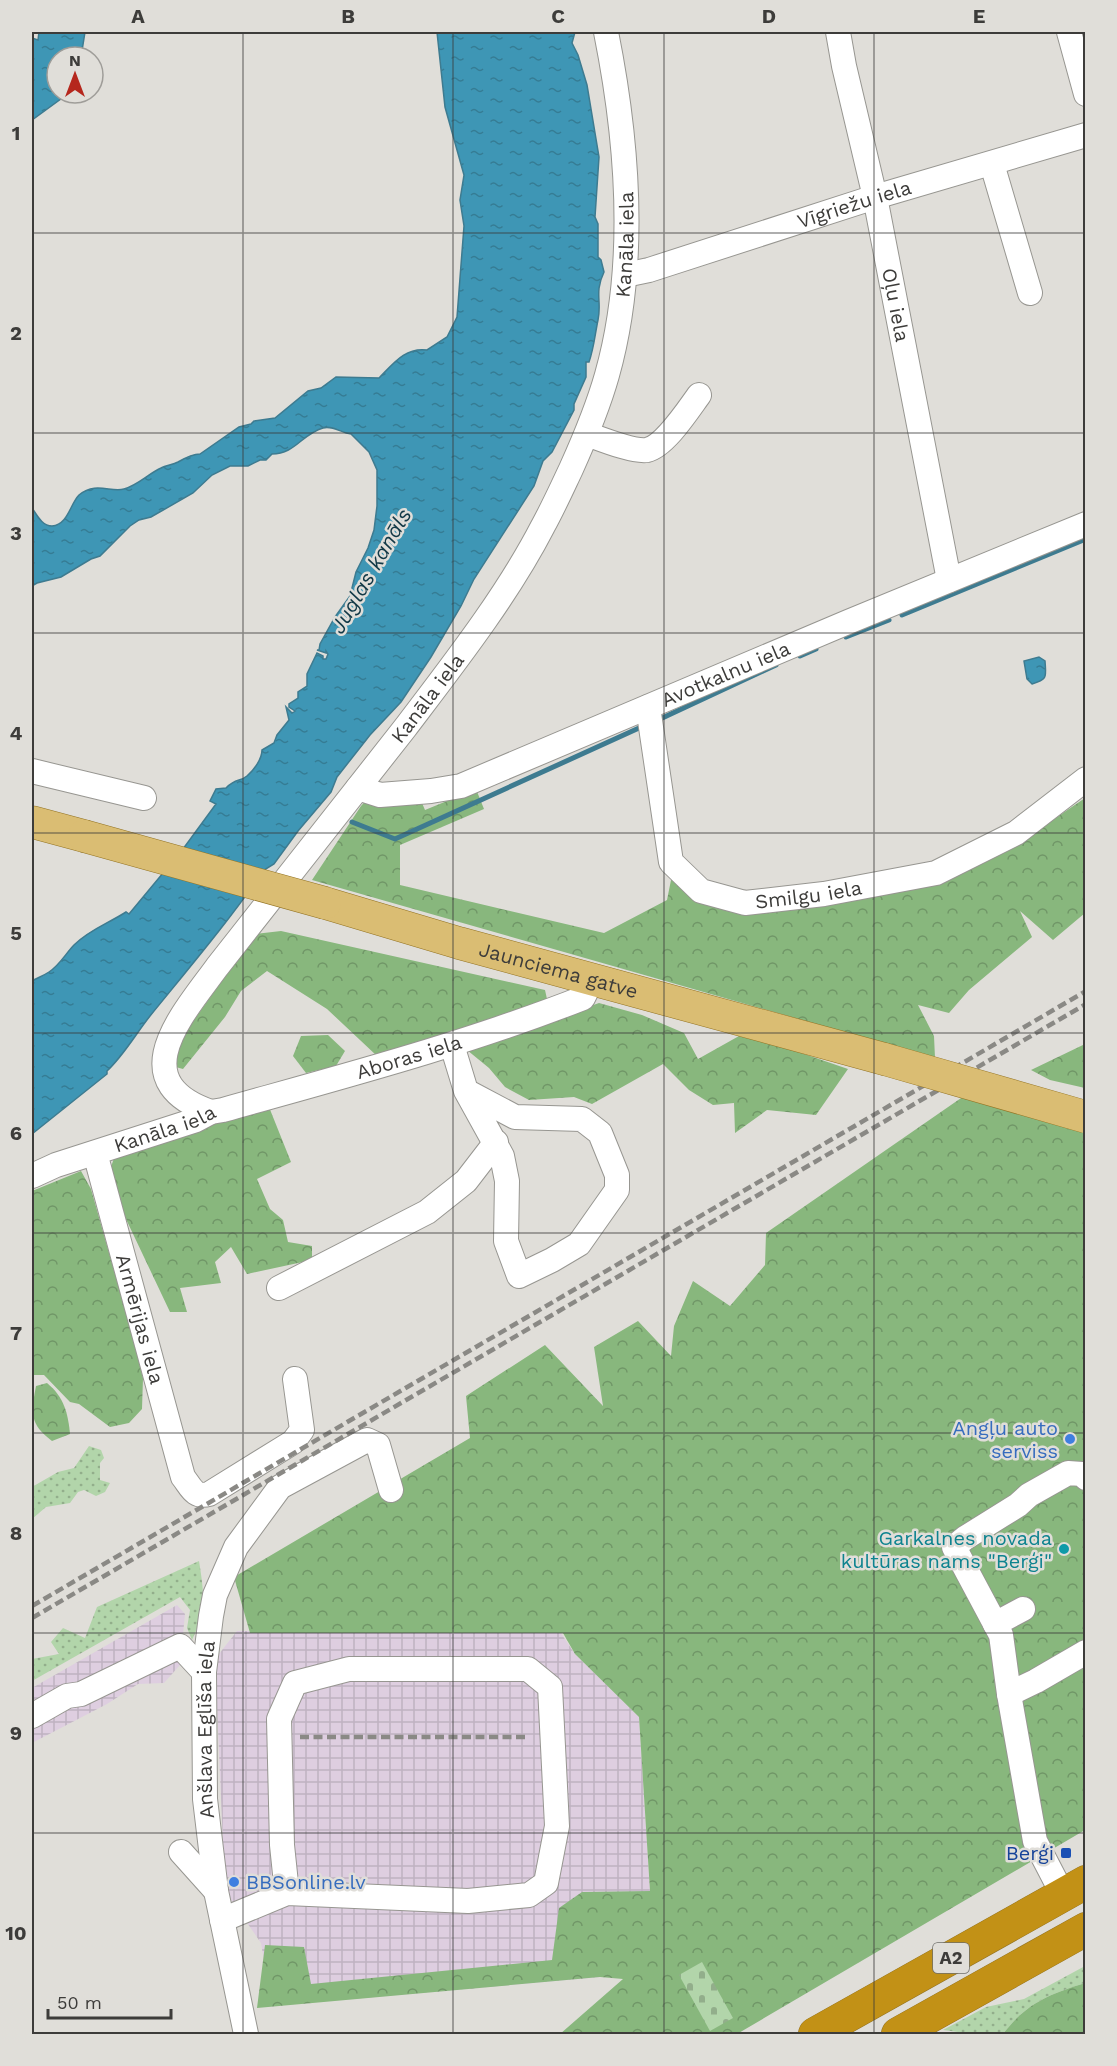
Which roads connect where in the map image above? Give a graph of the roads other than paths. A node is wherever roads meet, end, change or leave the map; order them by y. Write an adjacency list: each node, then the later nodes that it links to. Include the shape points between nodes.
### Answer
1 (606, 32): 8 (street, Kanāla iela, via 620,111 626,180)
2 (838, 32): 7 (street, Oļu iela)
3 (1069, 32): 4 (street)
4 (1086, 94)
5 (1086, 135): 6 (street, Vīgriežu iela)
6 (992, 164): 7 (street, Vīgriežu iela); 9 (street)
7 (875, 197): 8 (street, Vīgriežu iela); 13 (street, Oļu iela)
8 (625, 275): 11 (street, Kanāla iela, via 607,375)
9 (1030, 293)
10 (699, 395): 11 (street, via 667,438 647,450)
11 (587, 434): 17 (street, Kanāla iela, via 542,528 517,570 442,679)
12 (1086, 524): 13 (street, Avotkalnu iela)
13 (949, 580): 14 (street, Avotkalnu iela)
14 (648, 707): 16 (street, Smilgu iela, via 671,862 701,891 745,903 824,894 936,873 1016,833); 17 (street, Avotkalnu iela, via 461,786 380,795)
15 (32, 771): 18 (street)
16 (1086, 778)
17 (358, 788): 23 (street, Kanāla iela, via 217,967 168,1039 164,1069 169,1083 193,1106)
18 (144, 798)
19 (32, 822): 20 (main road, Jaunciema gatve, bridge)
20 (592, 980): 21 (street, Aboras iela, via 583,998); 24 (main road, Jaunciema gatve, bridge)
21 (452, 1045): 22 (street); 23 (street, Aboras iela)
22 (466, 1092): 25 (street); 25 (street, via 515,1118 582,1119 600,1133 617,1175 617,1190 579,1244 519,1276 506,1241 507,1181)
23 (211, 1112): 26 (street, Kanāla iela)
24 (1086, 1117)
25 (496, 1142): 28 (street, via 466,1181 427,1212)
26 (95, 1153): 27 (street, Kanāla iela); 29 (street, Armērijas iela, via 168,1426 183,1477 193,1493 209,1494 292,1442 302,1430)
27 (32, 1176)
28 (279, 1288)
29 (295, 1379)
30 (1086, 1478): 33 (street, via 1068,1473 1029,1495 954,1548)
31 (391, 1490): 35 (street, Anšlava Eglīša iela, via 378,1445 367,1440 280,1487 236,1548 215,1594)
32 (1023, 1609): 33 (street)
33 (995, 1624): 36 (street, via 1001,1635)
34 (1086, 1652): 36 (street)
35 (204, 1672): 37 (street, via 180,1646 81,1694 67,1696); 40 (street, Anšlava Eglīša iela, via 206,1799)
36 (1009, 1694): 39 (street, via 1035,1841)
37 (32, 1716)
38 (181, 1852): 40 (street)
39 (1074, 1888): 45 (highway, A2)
40 (216, 1891): 42 (street, Anšlava Eglīša iela)
41 (286, 1893): 41 (street, via 468,1901 529,1894 546,1883 556,1826 550,1687 528,1669 349,1669 295,1683 279,1719); 42 (street)
42 (222, 1920): 44 (street, Anšlava Eglīša iela)
43 (1086, 1929): 46 (highway, A2)
44 (246, 2034)
45 (815, 2034)
46 (898, 2034)

